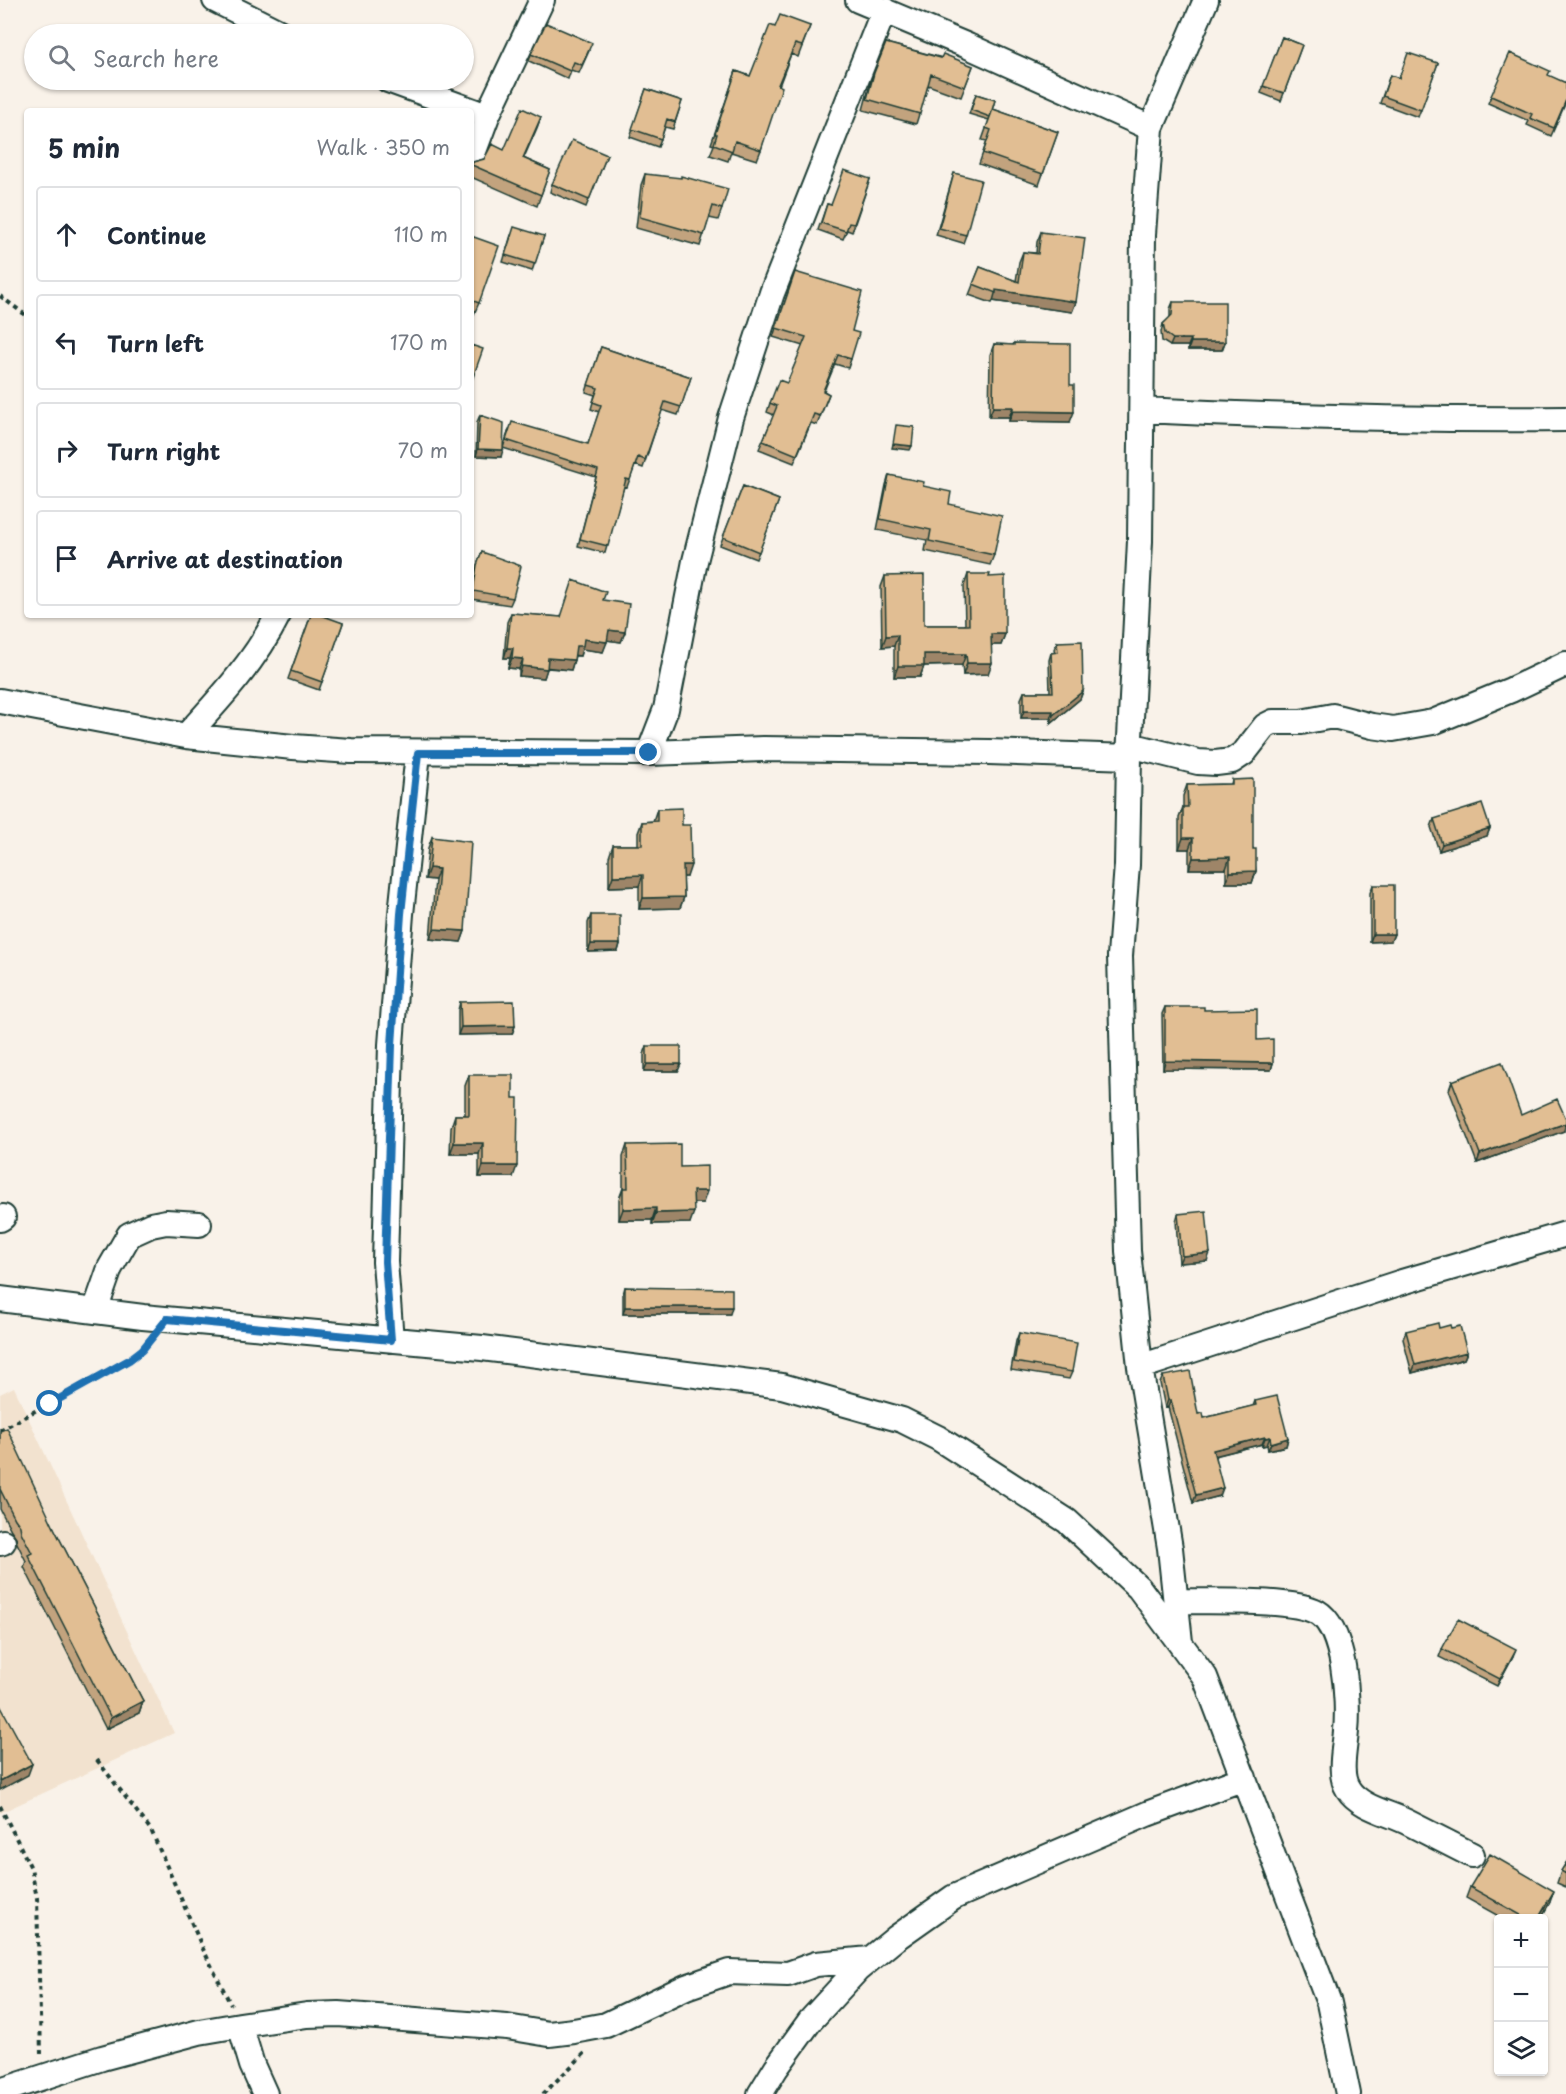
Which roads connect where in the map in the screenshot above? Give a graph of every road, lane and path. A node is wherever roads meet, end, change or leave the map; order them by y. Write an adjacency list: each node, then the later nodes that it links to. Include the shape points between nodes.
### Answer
1 (215, 0): 6 (street)
2 (542, 0): 10 (street)
3 (858, 0): 5 (street)
4 (1206, 0): 11 (street)
5 (884, 10): 11 (street); 23 (street, via 772,293 731,418 695,561 666,709)
6 (263, 24)
7 (416, 90): 8 (street)
8 (465, 108)
9 (474, 111): 10 (street)
10 (487, 116): 12 (street)
11 (1151, 128): 15 (street, via 1143,234)
12 (474, 151)
13 (0, 297): 14 (path)
14 (24, 314)
15 (1142, 410): 16 (street, via 1261,416); 21 (street)
16 (1566, 419)
17 (276, 618): 20 (street, via 267,637 219,700)
18 (1566, 664): 21 (street, via 1433,722 1393,729 1333,716 1273,722 1265,726 1244,753 1232,761 1216,763)
19 (0, 701): 20 (street)
20 (186, 736): 22 (street, via 292,747)
21 (1129, 751): 23 (street, via 763,749); 30 (street, via 1127,865 1120,956 1128,1251)
22 (418, 753): 23 (street); 29 (street, via 392,1045 385,1262)
23 (649, 753)
24 (199, 1224): 27 (street, via 166,1222 129,1235 110,1268)
25 (1566, 1234): 30 (street, via 1402,1282)
26 (0, 1299): 27 (street)
27 (95, 1311): 28 (street)
28 (167, 1319): 29 (street); 31 (path, via 129,1360)
29 (391, 1340): 33 (street, via 782,1386 902,1420 938,1438 1067,1521 1139,1588)
30 (1140, 1367): 32 (street)
31 (0, 1430)
32 (1177, 1601): 33 (street); 37 (street, via 1297,1605 1317,1612 1329,1622 1336,1637 1345,1684 1343,1779 1348,1790 1362,1802)
33 (1180, 1642): 35 (street, via 1205,1677)
34 (97, 1760): 39 (path, via 151,1830)
35 (1244, 1778): 38 (street, via 1147,1814 954,1897); 46 (street, via 1329,2003)
36 (0, 1806): 41 (path, via 31,1868 37,1898)
37 (1472, 1855)
38 (870, 1959): 40 (street, via 816,1964 788,1974 729,1972 686,1987); 45 (street, via 810,2021)
39 (240, 2025): 40 (street, via 338,2014 507,2027 549,2034); 41 (street, via 199,2032); 43 (street)
40 (606, 2025): 44 (path, via 576,2063)
41 (40, 2078): 42 (street)
42 (0, 2091)
43 (265, 2094)
44 (543, 2094)
45 (760, 2094)
46 (1348, 2094)

